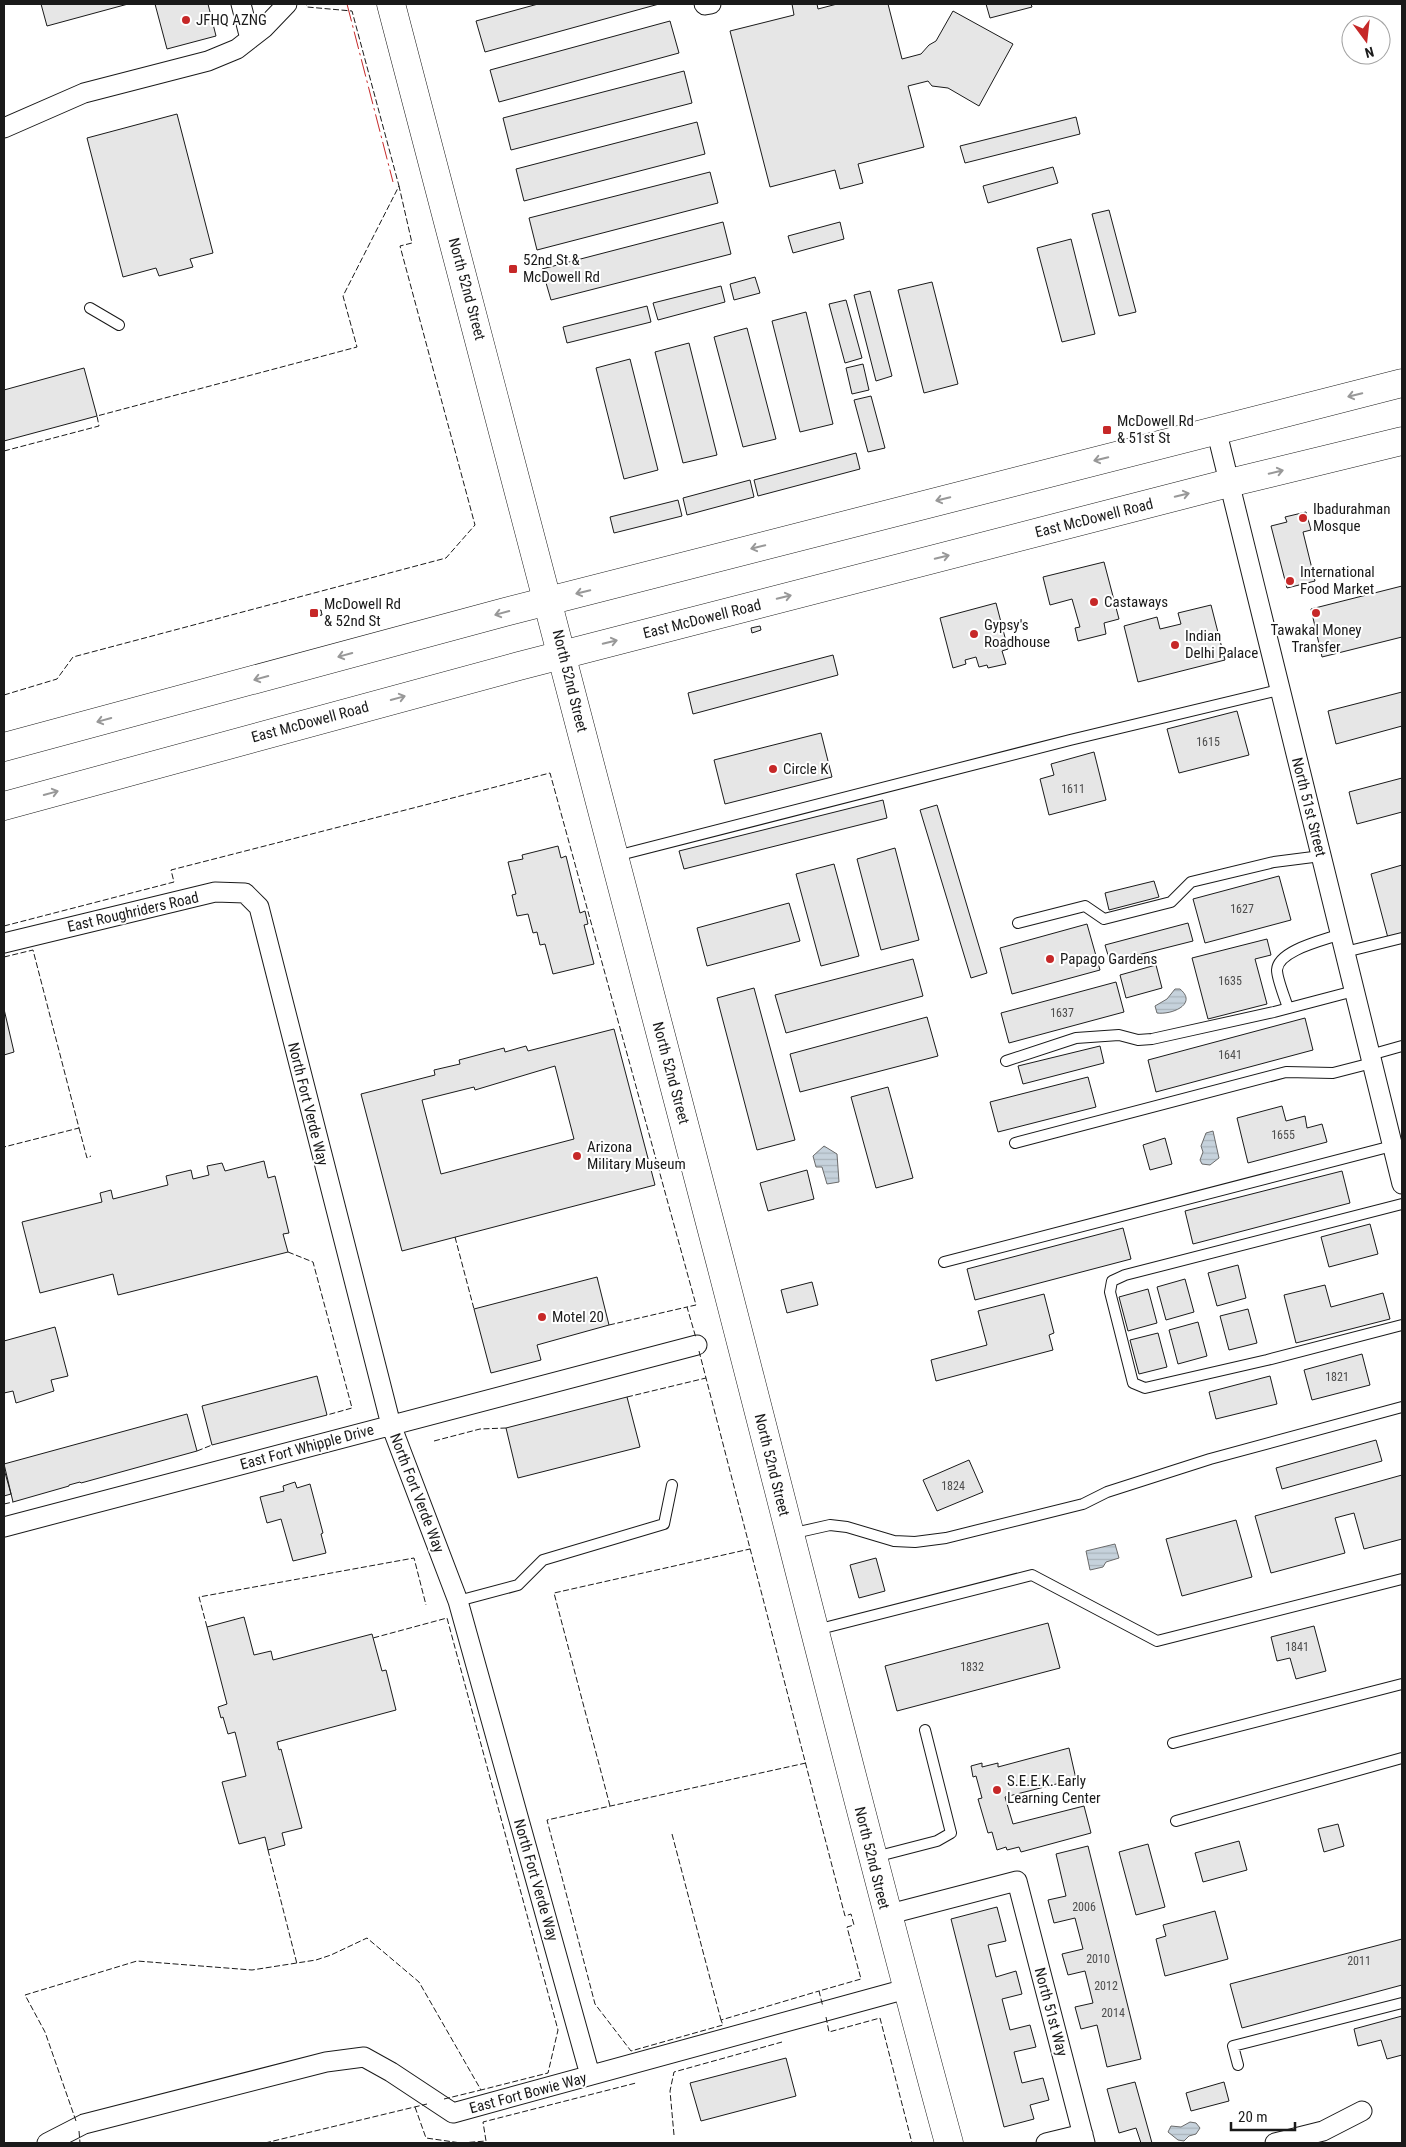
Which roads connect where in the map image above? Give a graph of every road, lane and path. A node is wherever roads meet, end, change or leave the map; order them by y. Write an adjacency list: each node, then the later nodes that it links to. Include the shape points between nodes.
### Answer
1 (241, 4): 6 (street)
2 (287, 4): 6 (street)
3 (391, 4): 14 (main road, North 52nd Street)
4 (704, 4): 5 (street)
5 (711, 4)
6 (250, 39): 7 (street, via 237,49 208,62 84,93)
7 (4, 128)
8 (90, 308): 9 (lane)
9 (119, 325)
10 (1402, 383): 11 (main road, one-way to 11)
11 (1216, 429): 13 (street, North 51st Street); 14 (main road, one-way to 14)
12 (1402, 441): 13 (main road, East McDowell Road, one-way to 12)
13 (1229, 483): 15 (main road, East McDowell Road, one-way to 13); 16 (street, North 51st Street)
14 (550, 601): 15 (main road, North 52nd Street); 17 (main road, one-way to 17)
15 (563, 654): 18 (main road, East McDowell Road, one-way to 15); 19 (main road, North 52nd Street)
16 (1279, 690): 19 (lane); 20 (street, North 51st Street)
17 (4, 747)
18 (4, 806)
19 (615, 856): 42 (main road, North 52nd Street)
20 (1321, 856): 22 (lane, via 1274,862 1191,882 1172,902 1104,919 1086,906); 25 (street, North 51st Street)
21 (259, 906): 24 (street, East Roughriders Road, via 245,894 215,892); 39 (street, North Fort Verde Way)
22 (1018, 923)
23 (1402, 938): 25 (lane)
24 (4, 943)
25 (1343, 943): 26 (street, North 51st Street); 27 (lane, via 1288,954 1280,962 1277,970)
26 (1354, 990): 27 (lane); 29 (street, North 51st Street)
27 (1288, 1008): 30 (lane, via 1152,1039 1138,1040 1119,1035 1076,1038)
28 (1402, 1046): 29 (lane)
29 (1371, 1059): 31 (lane, via 1333,1073 1286,1072); 32 (street, North 51st Street)
30 (1006, 1061)
31 (1015, 1143)
32 (1392, 1146): 33 (street, North 51st Street); 35 (lane)
33 (1402, 1184)
34 (1402, 1204): 36 (lane, via 1124,1275 1112,1281 1110,1292 1133,1383 1145,1388)
35 (944, 1262)
36 (1402, 1325)
37 (697, 1345): 39 (street, East Fort Whipple Drive)
38 (1402, 1407): 42 (lane, via 1210,1459 1107,1492 1083,1504 946,1538 915,1542 894,1540 847,1527 830,1526)
39 (391, 1425): 41 (street, East Fort Whipple Drive); 44 (street, North Fort Verde Way)
40 (672, 1485): 44 (lane, via 664,1524 543,1560 518,1585)
41 (4, 1526)
42 (789, 1534): 45 (main road, North 52nd Street)
43 (1402, 1579): 45 (lane, via 1157,1641 1032,1575)
44 (458, 1601): 56 (street, North Fort Verde Way)
45 (814, 1631): 51 (main road, North 52nd Street)
46 (1402, 1684): 48 (lane)
47 (925, 1730): 51 (lane, via 951,1833 937,1841)
48 (1173, 1743)
49 (1402, 1758): 50 (lane)
50 (1176, 1821)
51 (872, 1858): 52 (main road, North 52nd Street)
52 (886, 1915): 53 (main road, North 52nd Street); 58 (street, North 51st Way, via 1017,1881)
53 (906, 1989): 56 (street, East Fort Bowie Way); 60 (main road, North 52nd Street)
54 (1402, 2003): 55 (lane, via 1234,2046)
55 (1238, 2065)
56 (590, 2076): 59 (street, East Fort Bowie Way, via 453,2113 364,2057 326,2062 84,2124)
57 (1362, 2111): 62 (street, via 1323,2131)
58 (1084, 2138): 61 (street)
59 (47, 2143)
60 (949, 2143)
61 (1046, 2143)
62 (1275, 2143)

